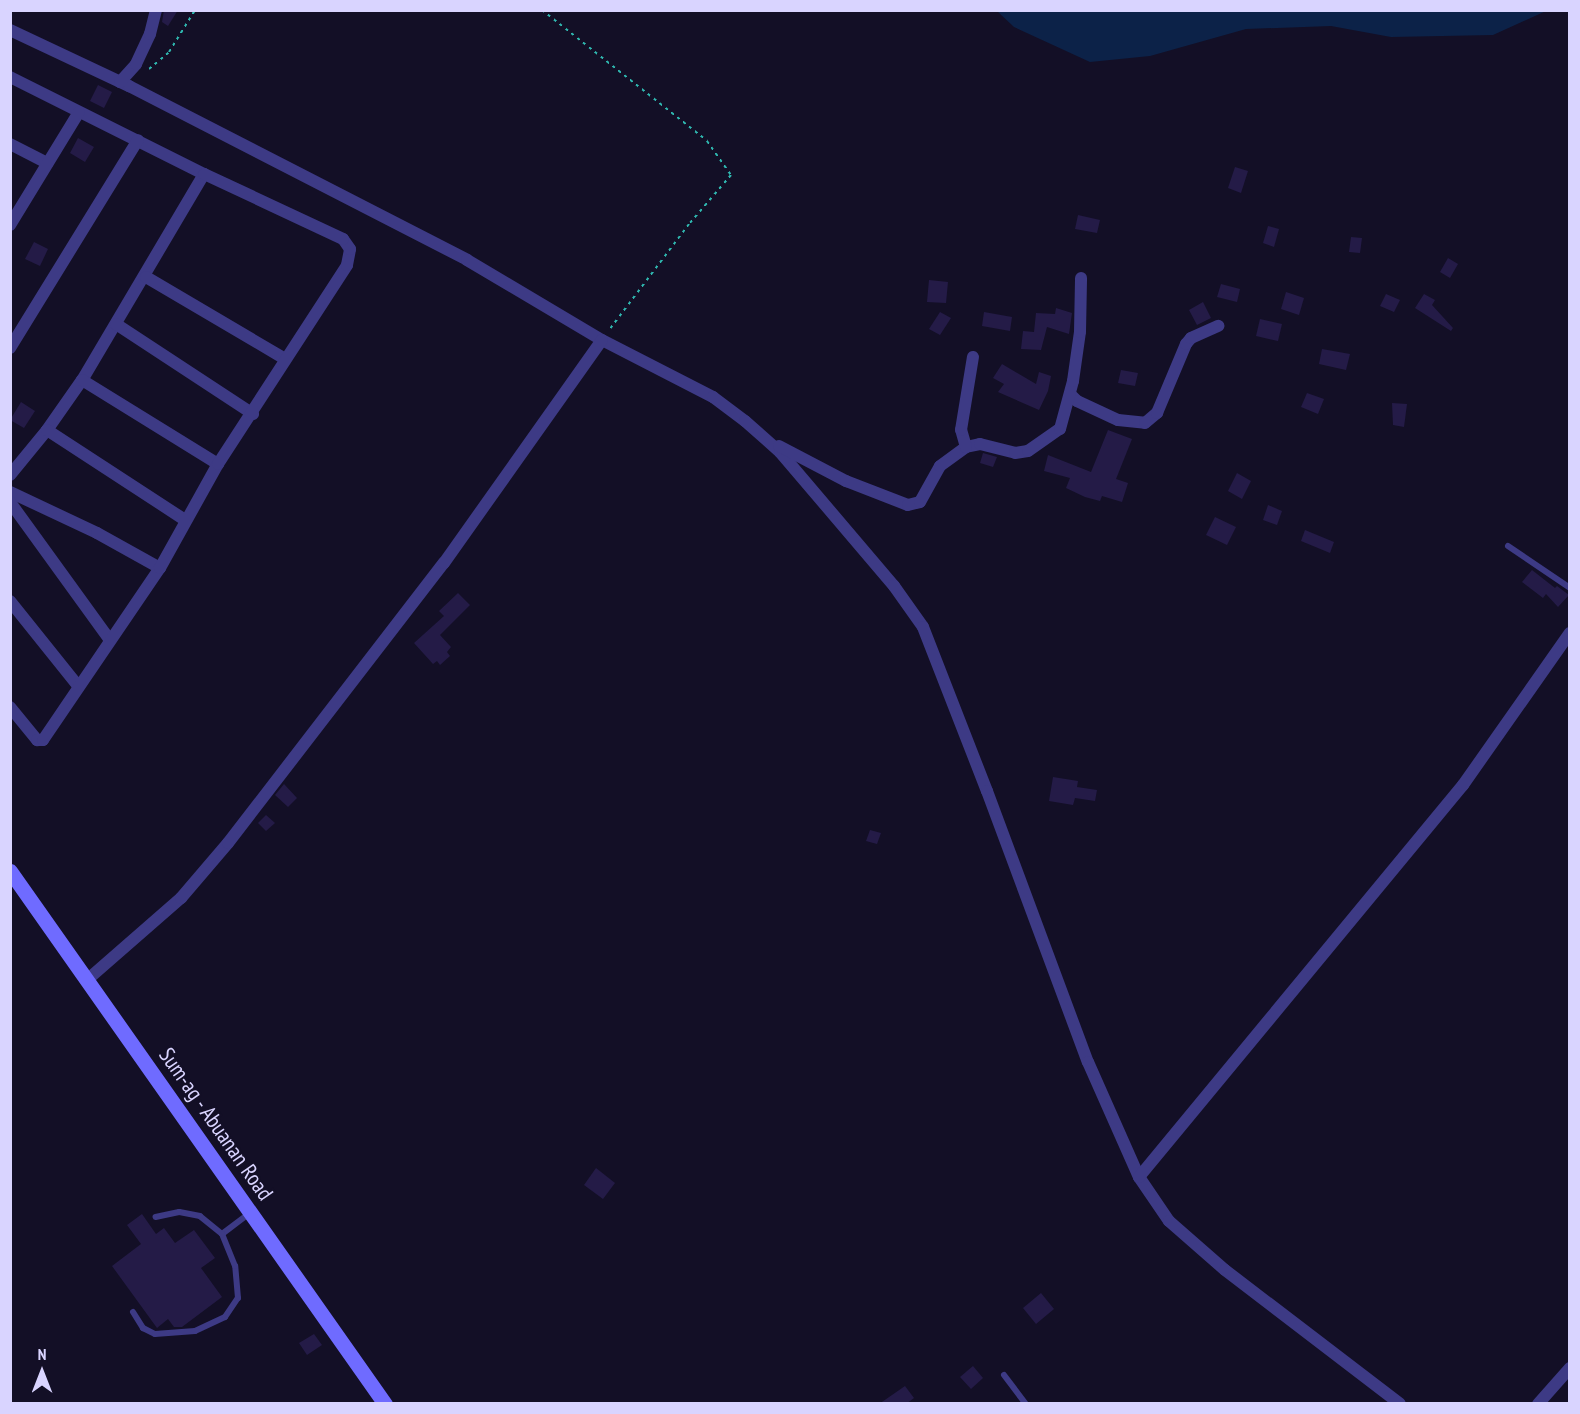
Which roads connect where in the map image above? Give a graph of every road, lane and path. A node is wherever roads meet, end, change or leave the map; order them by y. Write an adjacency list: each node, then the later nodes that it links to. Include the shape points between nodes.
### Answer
1 (156, 10): 6 (street, via 150,34)
2 (195, 10): 6 (path, via 169,52)
3 (542, 10): 17 (path, via 707,141 731,175)
4 (10, 30): 6 (street)
5 (10, 77): 7 (street)
6 (125, 84): 17 (street, via 447,249)
7 (79, 112): 8 (street); 10 (street)
8 (138, 140): 11 (street); 18 (street)
9 (10, 144): 10 (street)
10 (47, 163): 12 (street)
11 (204, 174): 13 (street); 20 (street, via 344,239 350,249 347,265)
12 (13, 218)
13 (146, 276): 15 (street); 20 (street)
14 (1080, 278): 22 (street, via 1080,332)
15 (116, 324): 21 (street); 23 (street)
16 (1218, 326): 22 (street, via 1186,344 1157,413 1145,423 1118,420)
17 (602, 340): 25 (street, via 712,397); 41 (street, via 444,563 228,843 182,898)
18 (10, 348)
19 (973, 357): 26 (street, via 961,430)
20 (285, 359): 23 (street)
21 (82, 380): 24 (street); 27 (street)
22 (1070, 394): 26 (street, via 1060,429 1028,451 1011,453 980,444)
23 (253, 414): 27 (street)
24 (47, 430): 28 (street); 31 (street)
25 (768, 442): 26 (street, via 846,481 908,505 920,502 940,466); 42 (street, via 894,586 923,627 1088,1062)
26 (966, 447)
27 (218, 464): 31 (street)
28 (10, 476)
29 (10, 492): 33 (street)
30 (10, 502): 37 (street)
31 (185, 520): 33 (street)
32 (1508, 546): 34 (lane)
33 (160, 568): 37 (street)
34 (1569, 588)
35 (10, 601): 38 (street)
36 (1569, 633): 42 (street, via 1463,785)
37 (110, 640): 38 (street)
38 (78, 686): 39 (street, via 44,740 40,741)
39 (10, 707)
40 (10, 871): 41 (main road, Sum-ag - Abuanan Road)
41 (87, 980): 43 (main road, Sum-ag - Abuanan Road)
42 (1138, 1177): 51 (street, via 1169,1221 1225,1270)
43 (251, 1213): 45 (lane); 49 (main road, Sum-ag - Abuanan Road)
44 (156, 1217): 45 (lane, via 179,1212 200,1216)
45 (222, 1234): 46 (lane, via 235,1266 238,1298 225,1317 195,1331 155,1334 143,1328)
46 (133, 1312)
47 (1569, 1368): 52 (street)
48 (1004, 1376): 50 (lane)
49 (385, 1404)
50 (1026, 1404)
51 (1400, 1404)
52 (1538, 1404)

